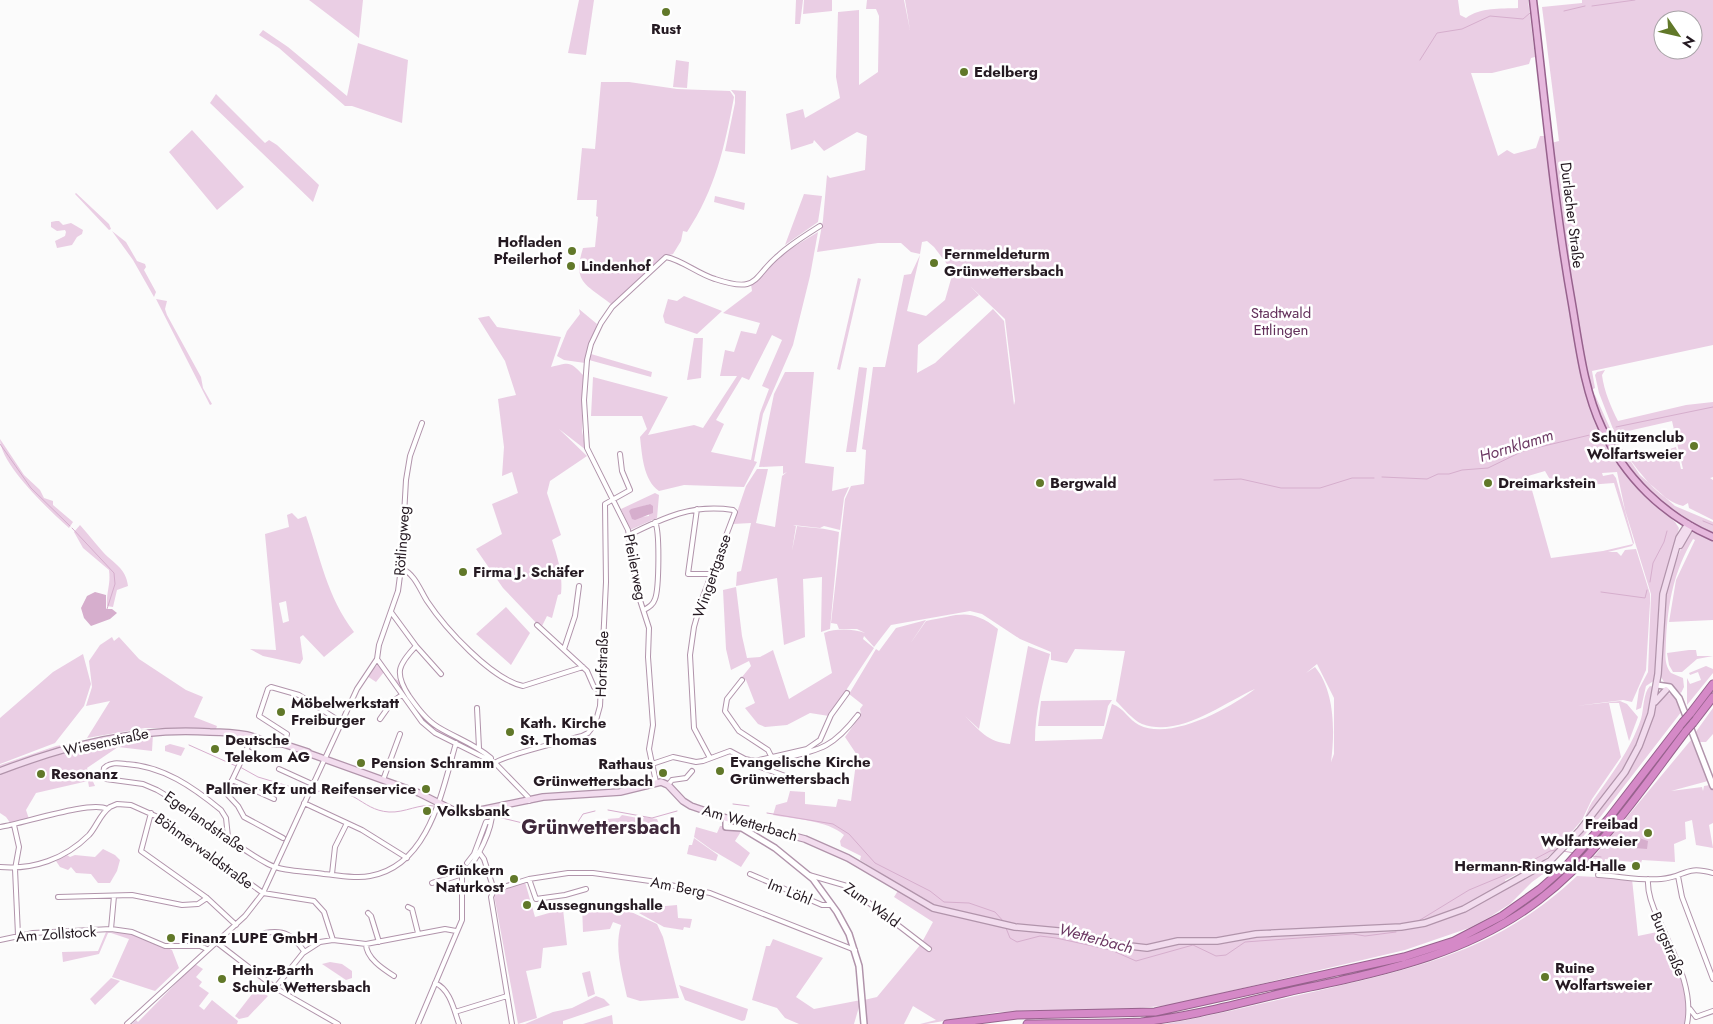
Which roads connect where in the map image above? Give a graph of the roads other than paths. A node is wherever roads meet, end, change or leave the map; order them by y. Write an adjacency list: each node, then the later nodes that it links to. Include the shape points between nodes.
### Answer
1 (1533, 0): 7 (main road, Durlacher Straße, via 1564,261 1593,407 1615,454 1651,497)
2 (820, 226): 5 (street, Pfeilerweg, via 780,254 754,282 722,282 666,257 612,307 589,352 584,415 587,448)
3 (422, 423): 14 (street, Rötlingweg, via 406,480)
4 (620, 454): 5 (street, via 630,490)
5 (614, 498): 11 (street, Pfeilerweg); 29 (street, Horfstraße, via 605,504 606,588)
6 (696, 509): 8 (street, via 665,516); 15 (street, via 688,574); 15 (street, Wingertgasse, via 734,511)
7 (1675, 516): 9 (main road, Durlacher Straße); 10 (main road)
8 (655, 522): 11 (street); 17 (street, via 658,546 656,597)
9 (1690, 525): 10 (main road); 12 (main road, Durlacher Straße); 13 (main road)
10 (1682, 532): 13 (main road)
11 (629, 535): 17 (street, Pfeilerweg, via 638,594)
12 (1713, 536)
13 (1677, 549): 27 (main road, Am Wetterbach, via 1662,602)
14 (401, 568): 18 (street, Rötlingweg); 23 (street, via 413,578 428,602 470,651 504,678 523,686)
15 (710, 574): 47 (street, Wingertgasse, via 694,627 690,664 694,728)
16 (579, 586): 21 (street, via 575,616)
17 (644, 610): 52 (street, Pfeilerweg, via 649,628 653,725 649,749)
18 (391, 612): 20 (street); 22 (street, Rötlingweg)
19 (537, 626): 21 (street)
20 (416, 646): 24 (street); 43 (street, via 401,664 399,677 402,684 429,720)
21 (564, 649): 23 (street)
22 (377, 659): 32 (street); 38 (street, via 363,678)
23 (583, 667): 29 (street, via 594,687)
24 (440, 674)
25 (742, 680): 48 (street, via 727,699 725,711 738,731 768,750)
26 (1713, 684): 132 (highway, bridge, via 1566,866 1530,896 1481,928 1420,952 1193,1005 1137,1014 1017,1016)
27 (1657, 685): 28 (street); 31 (street, via 1666,685); 34 (main road, Am Wetterbach)
28 (1666, 690): 31 (street); 34 (main road)
29 (600, 691): 51 (street, Horfstraße, via 599,712 588,733)
30 (847, 693): 46 (street, via 816,744)
31 (1676, 694): 56 (street)
32 (402, 695): 37 (street, via 392,702); 41 (street, via 422,722 435,733)
33 (1713, 697): 133 (highway, bridge, via 1595,848 1520,914 1478,938 1404,965 1164,1019 1129,1023)
34 (1653, 704): 71 (main road, Am Wetterbach, via 1642,739 1628,766 1570,841 1543,866 1458,912 1402,928 1256,934 1220,941 1185,940 1138,948 1069,932 1010,926 933,908 816,843)
35 (477, 708): 43 (street)
36 (858, 715): 46 (street, via 843,735 822,749 784,758)
37 (380, 719)
38 (341, 722): 42 (street, via 299,695 276,687 268,689 259,716 287,734); 49 (street)
39 (400, 734): 58 (street)
40 (251, 737): 42 (main road, Wiesenstraße); 44 (street); 54 (main road, Wiesenstraße, via 178,730 124,735 74,746)
41 (456, 743): 51 (street); 66 (street)
42 (282, 745): 49 (main road, Wiesenstraße)
43 (479, 748): 51 (street)
44 (246, 750): 45 (street); 57 (street)
45 (256, 755)
46 (782, 755): 48 (street)
47 (710, 758): 50 (street, via 730,751); 52 (street, via 696,762 673,757)
48 (772, 758): 50 (street)
49 (325, 759): 58 (main road, Wiesenstraße); 61 (street)
50 (755, 761): 60 (street, via 755,764 788,777)
51 (493, 762): 65 (street)
52 (652, 764): 59 (street, Pfeilerweg)
53 (279, 769): 61 (street)
54 (0, 771)
55 (692, 771): 62 (street, via 686,778 672,780)
56 (1710, 773): 63 (street)
57 (232, 780): 64 (street); 77 (street, via 226,794 241,814)
58 (383, 780): 66 (main road, Wiesenstraße)
59 (656, 782): 62 (main road); 65 (main road, via 624,791 562,795)
60 (840, 783)
61 (312, 784): 67 (street)
62 (668, 785): 71 (main road, Am Wetterbach, via 685,802)
63 (1713, 786)
64 (274, 799)
65 (529, 801): 69 (main road)
66 (438, 802): 69 (main road, Wiesenstraße, via 466,813); 79 (street, via 421,840)
67 (304, 803): 73 (street); 82 (street)
68 (109, 807): 70 (street, Böhmerwaldstraße, via 124,804); 74 (street, Böhmerwaldstraße, via 81,808); 83 (street, via 90,833 70,850 39,865)
69 (492, 809): 72 (street)
70 (151, 813): 96 (street, Böhmerwaldstraße); 99 (street, via 141,851)
71 (726, 818): 89 (street, via 726,827 740,827 748,831)
72 (491, 822): 78 (street); 80 (street, via 486,822 474,854)
73 (347, 823): 79 (street); 85 (street, via 335,847)
74 (14, 825): 75 (street, Böhmerwaldstraße); 83 (street, via 19,847)
75 (0, 827)
76 (228, 837): 76 (street, Egerlandstraße, via 157,790 104,777 104,768 117,763 148,767 169,774 221,810 226,818); 82 (street, Egerlandstraße)
77 (283, 838)
78 (479, 852): 86 (street); 95 (street)
79 (406, 858): 85 (street, via 392,868 370,876)
80 (467, 863)
81 (0, 867): 83 (street)
82 (274, 867): 85 (street); 96 (street)
83 (15, 869): 108 (street)
84 (1713, 873): 90 (street, via 1693,869)
85 (332, 874)
86 (462, 874): 93 (street); 105 (street, via 463,914)
87 (750, 874): 100 (street, Im Löhl, via 822,905)
88 (1598, 874): 92 (street)
89 (809, 875): 100 (street); 115 (street, Zum Wald, via 847,886)
90 (1678, 876): 92 (street); 119 (street, via 1682,897)
91 (529, 879): 94 (street, via 536,899 565,896); 95 (street, Am Berg); 116 (street, Am Berg, via 580,872 691,888 760,911)
92 (1648, 879): 123 (street, Burgstraße, via 1651,904 1684,981)
93 (432, 883)
94 (586, 889)
95 (494, 890): 122 (street, via 490,897)
96 (263, 893): 103 (street); 110 (street, Böhmerwaldstraße, via 314,901 330,923)
97 (114, 896): 98 (street); 99 (street, via 132,895 182,906 198,904); 104 (street)
98 (58, 897)
99 (207, 898): 103 (street)
100 (832, 905): 116 (street, via 847,928)
101 (408, 907): 107 (street, via 412,909)
102 (368, 913): 112 (street)
103 (236, 925): 111 (street)
104 (111, 929): 108 (street, Am Zollstock); 114 (street, Am Zollstock, via 132,932 165,946)
105 (456, 931): 107 (street, via 446,929); 120 (street)
106 (265, 933): 117 (street, via 286,932)
107 (418, 933): 112 (street)
108 (18, 935): 109 (street, Am Zollstock)
109 (0, 939)
110 (333, 940): 113 (street); 117 (street, via 320,942)
111 (216, 942): 114 (street); 121 (street)
112 (379, 942): 113 (street)
113 (366, 944): 118 (street, via 373,959)
114 (207, 949): 126 (street)
115 (929, 949)
116 (855, 950): 131 (street, via 861,976)
117 (304, 951): 121 (street)
118 (394, 976)
119 (1713, 979)
120 (435, 983): 125 (street, via 442,987); 128 (street)
121 (275, 988): 127 (street)
122 (507, 996): 125 (street); 130 (street)
123 (1690, 1009): 124 (street, Burgstraße, via 1694,1017); 134 (street, Burgstraße)
124 (1713, 1011)
125 (455, 1012): 129 (street)
126 (127, 1024)
127 (338, 1024)
128 (418, 1024)
129 (459, 1024)
130 (512, 1024)
131 (864, 1024)
132 (947, 1024)
133 (1027, 1024)
134 (1687, 1024)

